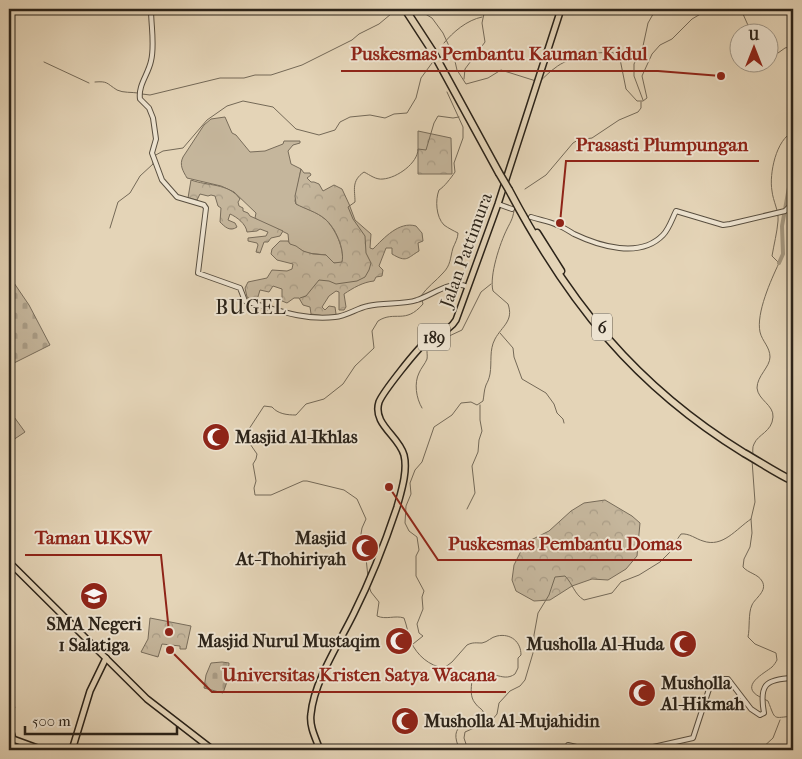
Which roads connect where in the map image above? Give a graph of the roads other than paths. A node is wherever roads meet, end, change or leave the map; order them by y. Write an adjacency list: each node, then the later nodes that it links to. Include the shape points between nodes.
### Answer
1 (151, 9): 10 (street, via 153,54 139,93 140,100 149,108 153,118 156,139 152,153 162,180 178,197 206,208 200,274 240,288 245,301 303,316 335,317 366,306 414,301 445,288)
2 (405, 9): 5 (highway, 6)
3 (409, 9): 5 (highway, 6, via 435,48)
4 (561, 9): 7 (main road, Jalan Pattimura / 189)
5 (500, 171): 11 (highway, 6, bridge, via 550,262 604,335 672,401)
6 (793, 193): 9 (street, via 791,205 785,211 723,225 676,211 661,237 651,244 629,248 602,245 559,225)
7 (498, 204): 8 (street); 10 (main road, Jalan Pattimura / 189)
8 (512, 209)
9 (531, 217)
10 (468, 287): 21 (main road, Jalan Pattimura / 189, via 452,326 425,343 379,402 381,421 403,452 405,465 400,495 369,582 326,669 312,707 311,722)
11 (775, 469): 12 (highway, 6); 13 (highway, 6)
12 (793, 477)
13 (793, 481)
14 (9, 562): 15 (main road)
15 (106, 658): 19 (main road, via 90,691); 20 (main road, via 147,698)
16 (793, 678): 24 (street, via 778,679 766,686 761,703 764,713 760,715 751,709 728,679 717,679 710,686 693,738)
17 (9, 726): 18 (main road, via 13,739)
18 (43, 750)
19 (72, 750)
20 (213, 750)
21 (320, 750)
22 (566, 750): 23 (street, via 568,745)
23 (589, 750)
24 (640, 750)

